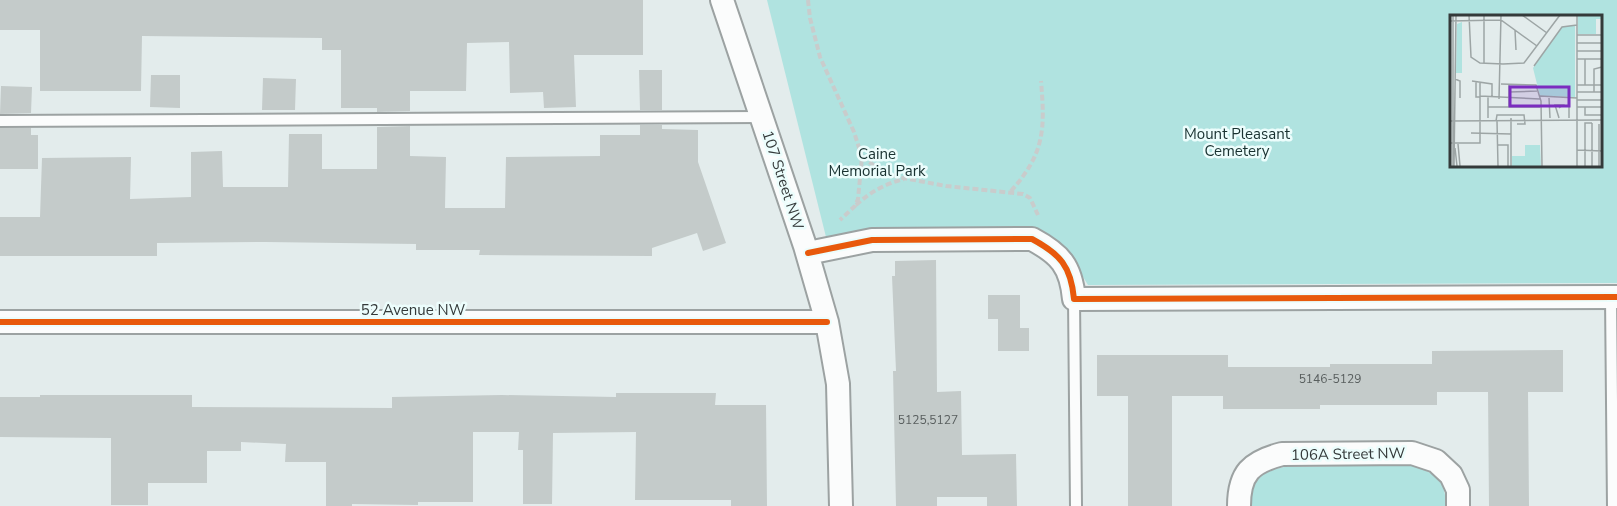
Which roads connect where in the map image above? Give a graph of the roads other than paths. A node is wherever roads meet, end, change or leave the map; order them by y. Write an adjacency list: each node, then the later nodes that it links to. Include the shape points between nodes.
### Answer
1 (722, 0): 2 (street, 107 Street NW)
2 (762, 117): 3 (lane); 4 (street, 107 Street NW)
3 (0, 121)
4 (808, 253): 6 (street, via 872,240 1021,237 1044,245 1063,260); 8 (street, 107 Street NW)
5 (1614, 297): 6 (street); 13 (lane)
6 (1074, 299): 10 (lane)
7 (0, 321): 8 (street, 52 Avenue NW)
8 (827, 321): 9 (street, 107 Street NW, via 837,384)
9 (841, 506)
10 (1076, 506)
11 (1239, 506): 12 (street, 106A Street NW, via 1246,472 1263,459 1282,454 1412,453 1436,461 1451,475 1458,490)
12 (1458, 506)
13 (1613, 506)

